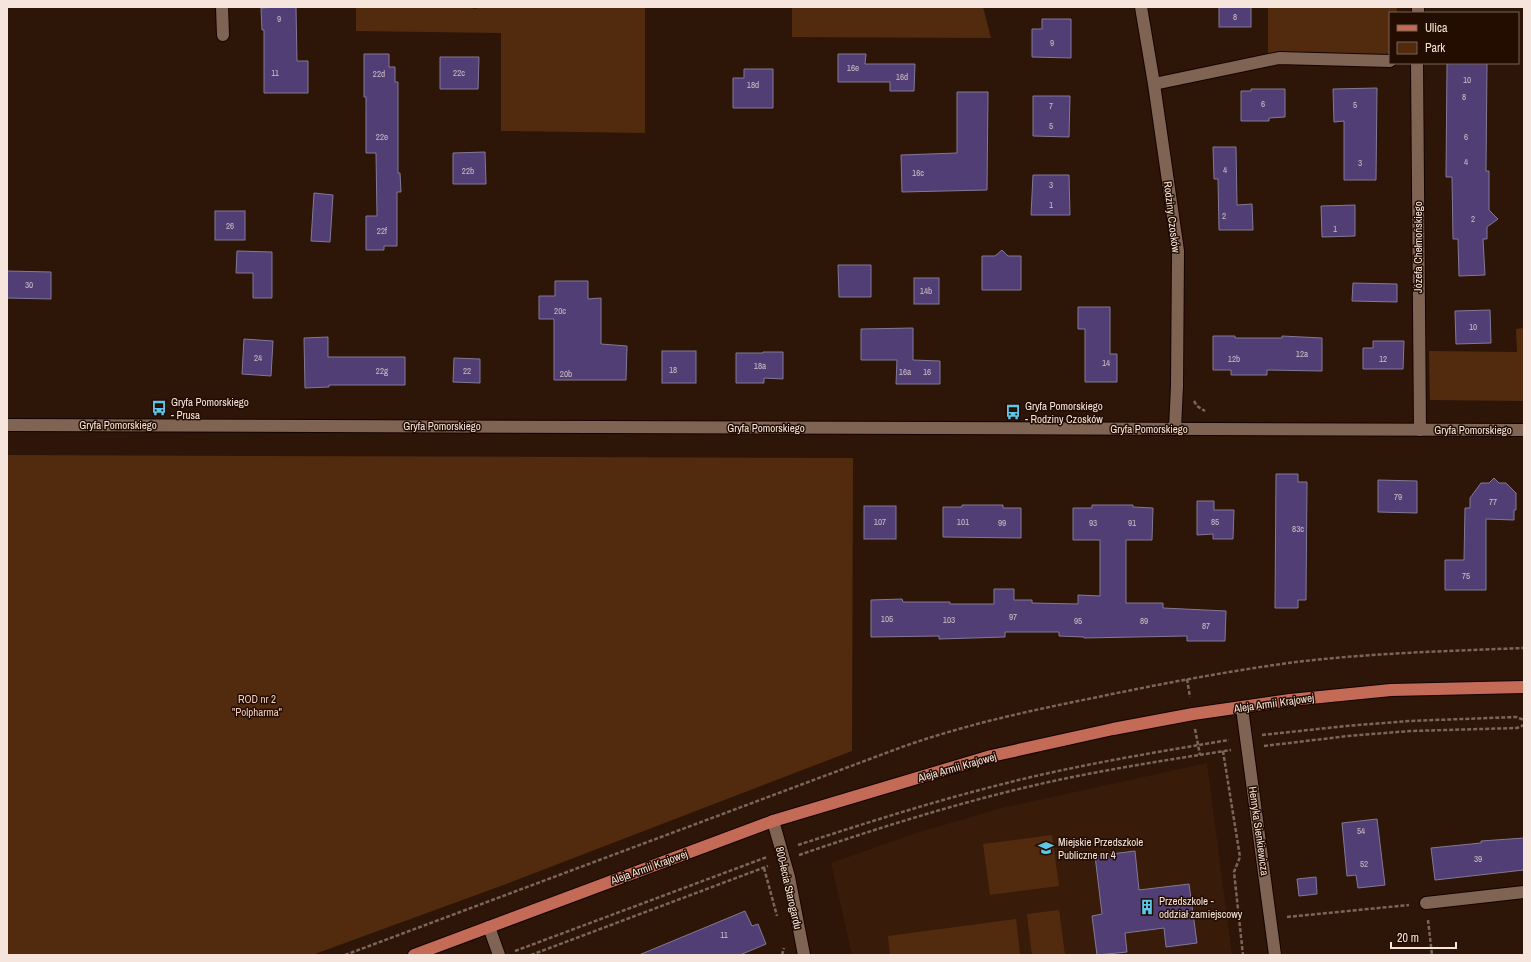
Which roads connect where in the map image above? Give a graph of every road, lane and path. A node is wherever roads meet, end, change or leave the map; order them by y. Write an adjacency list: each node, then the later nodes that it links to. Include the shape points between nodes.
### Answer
1 (222, 7): 3 (street)
2 (1141, 7): 6 (street, Rodziny Czosków)
3 (223, 36)
4 (1389, 61): 6 (street, via 1279,58)
5 (1417, 64): 9 (street, Józefa Chełmońskiego)
6 (1154, 84): 8 (street, Rodziny Czosków, via 1178,251)
7 (7, 425): 8 (street, Gryfa Pomorskiego)
8 (1175, 429): 9 (street, Gryfa Pomorskiego)
9 (1420, 430): 10 (street, Gryfa Pomorskiego)
10 (1524, 430)
11 (1524, 687): 12 (main road, Aleja Armii Krajowej, via 1391,690 1290,700)
12 (1242, 708): 15 (street, Henryka Sienkiewicza); 17 (main road, Aleja Armii Krajowej, via 1113,729 991,756)
13 (1524, 720): 15 (path, via 1516,717 1346,726)
14 (1524, 725): 15 (path, via 1516,728 1410,731)
15 (1247, 742): 16 (path); 18 (path, via 1162,751 995,786 879,819); 22 (street, Henryka Sienkiewicza)
16 (1223, 751): 18 (path, via 1058,780); 32 (path, via 1240,857 1234,872)
17 (773, 821): 18 (street, 800-lecia Starogardu); 24 (main road, Aleja Armii Krajowej)
18 (783, 856): 19 (path); 26 (path); 31 (street, 800-lecia Starogardu)
19 (764, 868): 23 (path); 29 (path)
20 (1524, 892): 21 (street)
21 (1426, 903): 22 (path); 34 (path)
22 (1270, 919): 33 (street, Henryka Sienkiewicza)
23 (779, 921)
24 (489, 927): 27 (main road, Aleja Armii Krajowej); 28 (street)
25 (785, 944): 30 (path)
26 (512, 952)
27 (414, 955)
28 (499, 955)
29 (531, 955)
30 (782, 955)
31 (804, 955)
32 (1243, 955)
33 (1275, 955)
34 (1432, 955)

